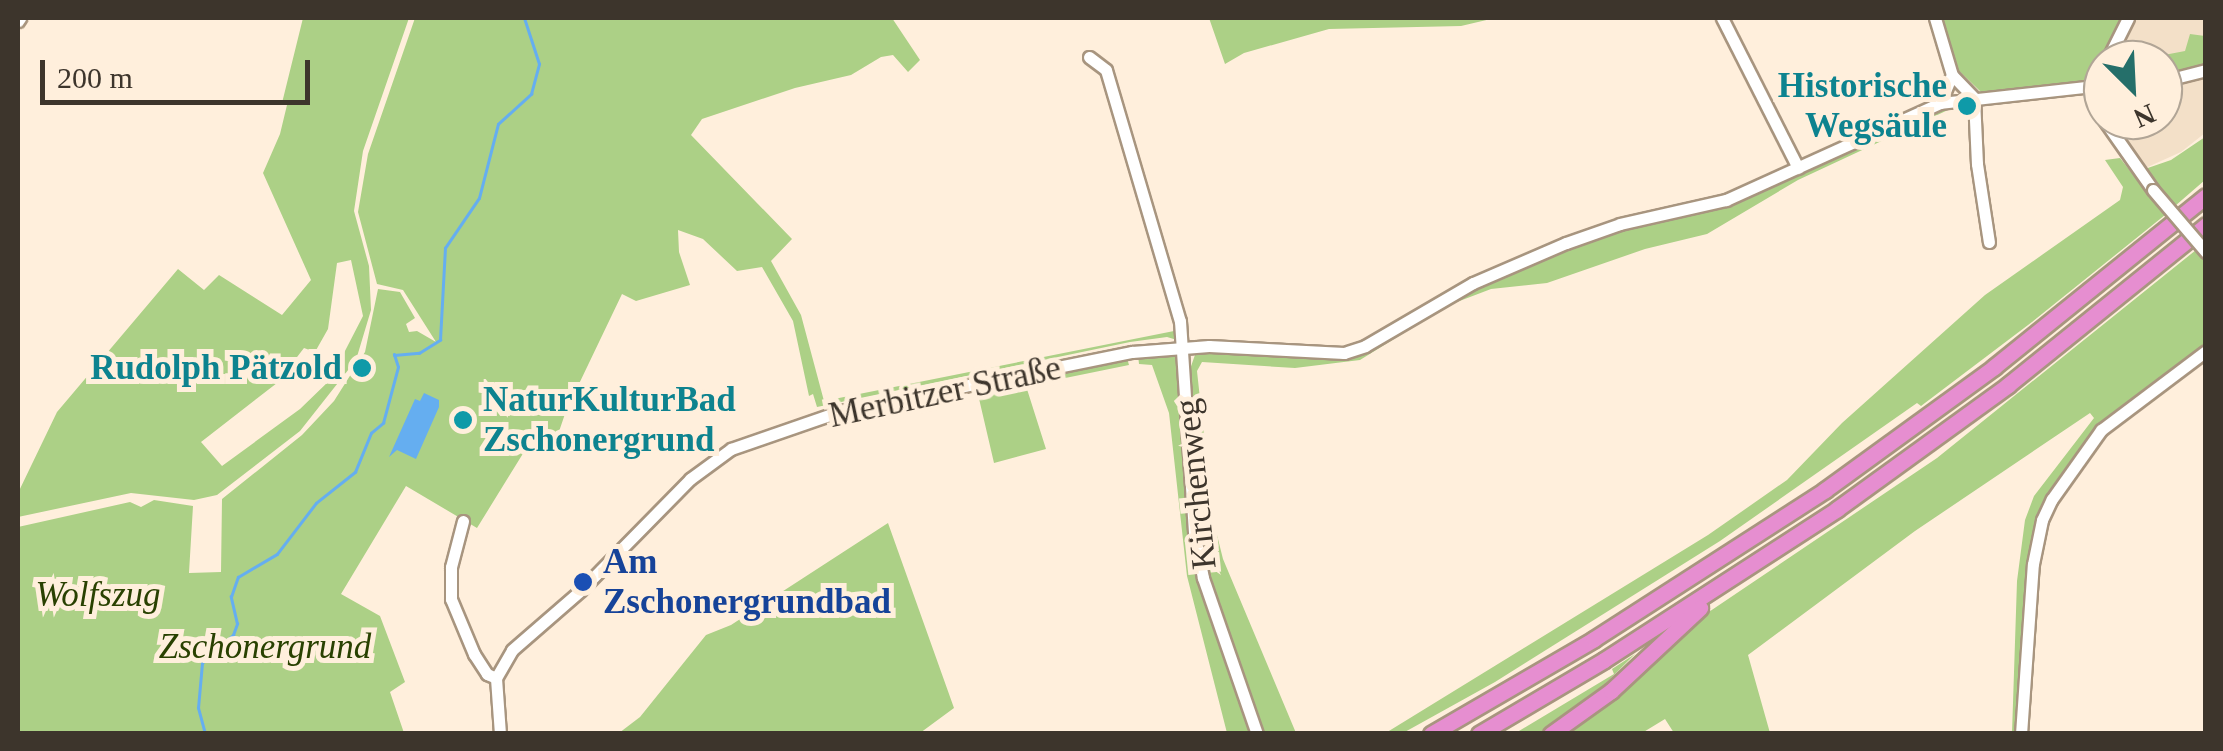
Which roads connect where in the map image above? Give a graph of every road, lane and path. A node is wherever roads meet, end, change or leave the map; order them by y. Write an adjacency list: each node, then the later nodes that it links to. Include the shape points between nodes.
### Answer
1 (1722, 18): 9 (street)
2 (1935, 18): 4 (street)
3 (1089, 57): 14 (street, via 1106,70)
4 (1952, 75): 6 (street); 7 (street)
5 (2083, 84): 6 (street, Merbitzer Straße)
6 (1974, 98): 7 (street, Merbitzer Straße); 12 (street)
7 (1940, 103): 9 (street, Merbitzer Straße)
8 (2119, 140): 13 (street, bridge)
9 (1798, 168): 14 (street, Merbitzer Straße, via 1726,200 1566,243 1472,282 1344,353)
10 (2206, 196): 21 (highway, via 1994,367 1825,490 1594,639)
11 (2206, 226): 17 (highway, via 2008,385)
12 (1988, 242)
13 (2206, 252)
14 (1183, 347): 18 (street, Merbitzer Straße, via 842,412 732,449 690,479 512,650); 20 (street, Kirchenweg, via 1194,532 1203,578)
15 (2206, 351): 24 (street, via 2101,430 2066,474 2040,530)
16 (463, 521): 18 (street, via 451,566 451,599 474,654)
17 (1724, 584): 22 (highway); 23 (highway, via 1611,691)
18 (496, 678): 19 (street)
19 (500, 734)
20 (1257, 734)
21 (1431, 734)
22 (1479, 734)
23 (1551, 734)
24 (2021, 734)

